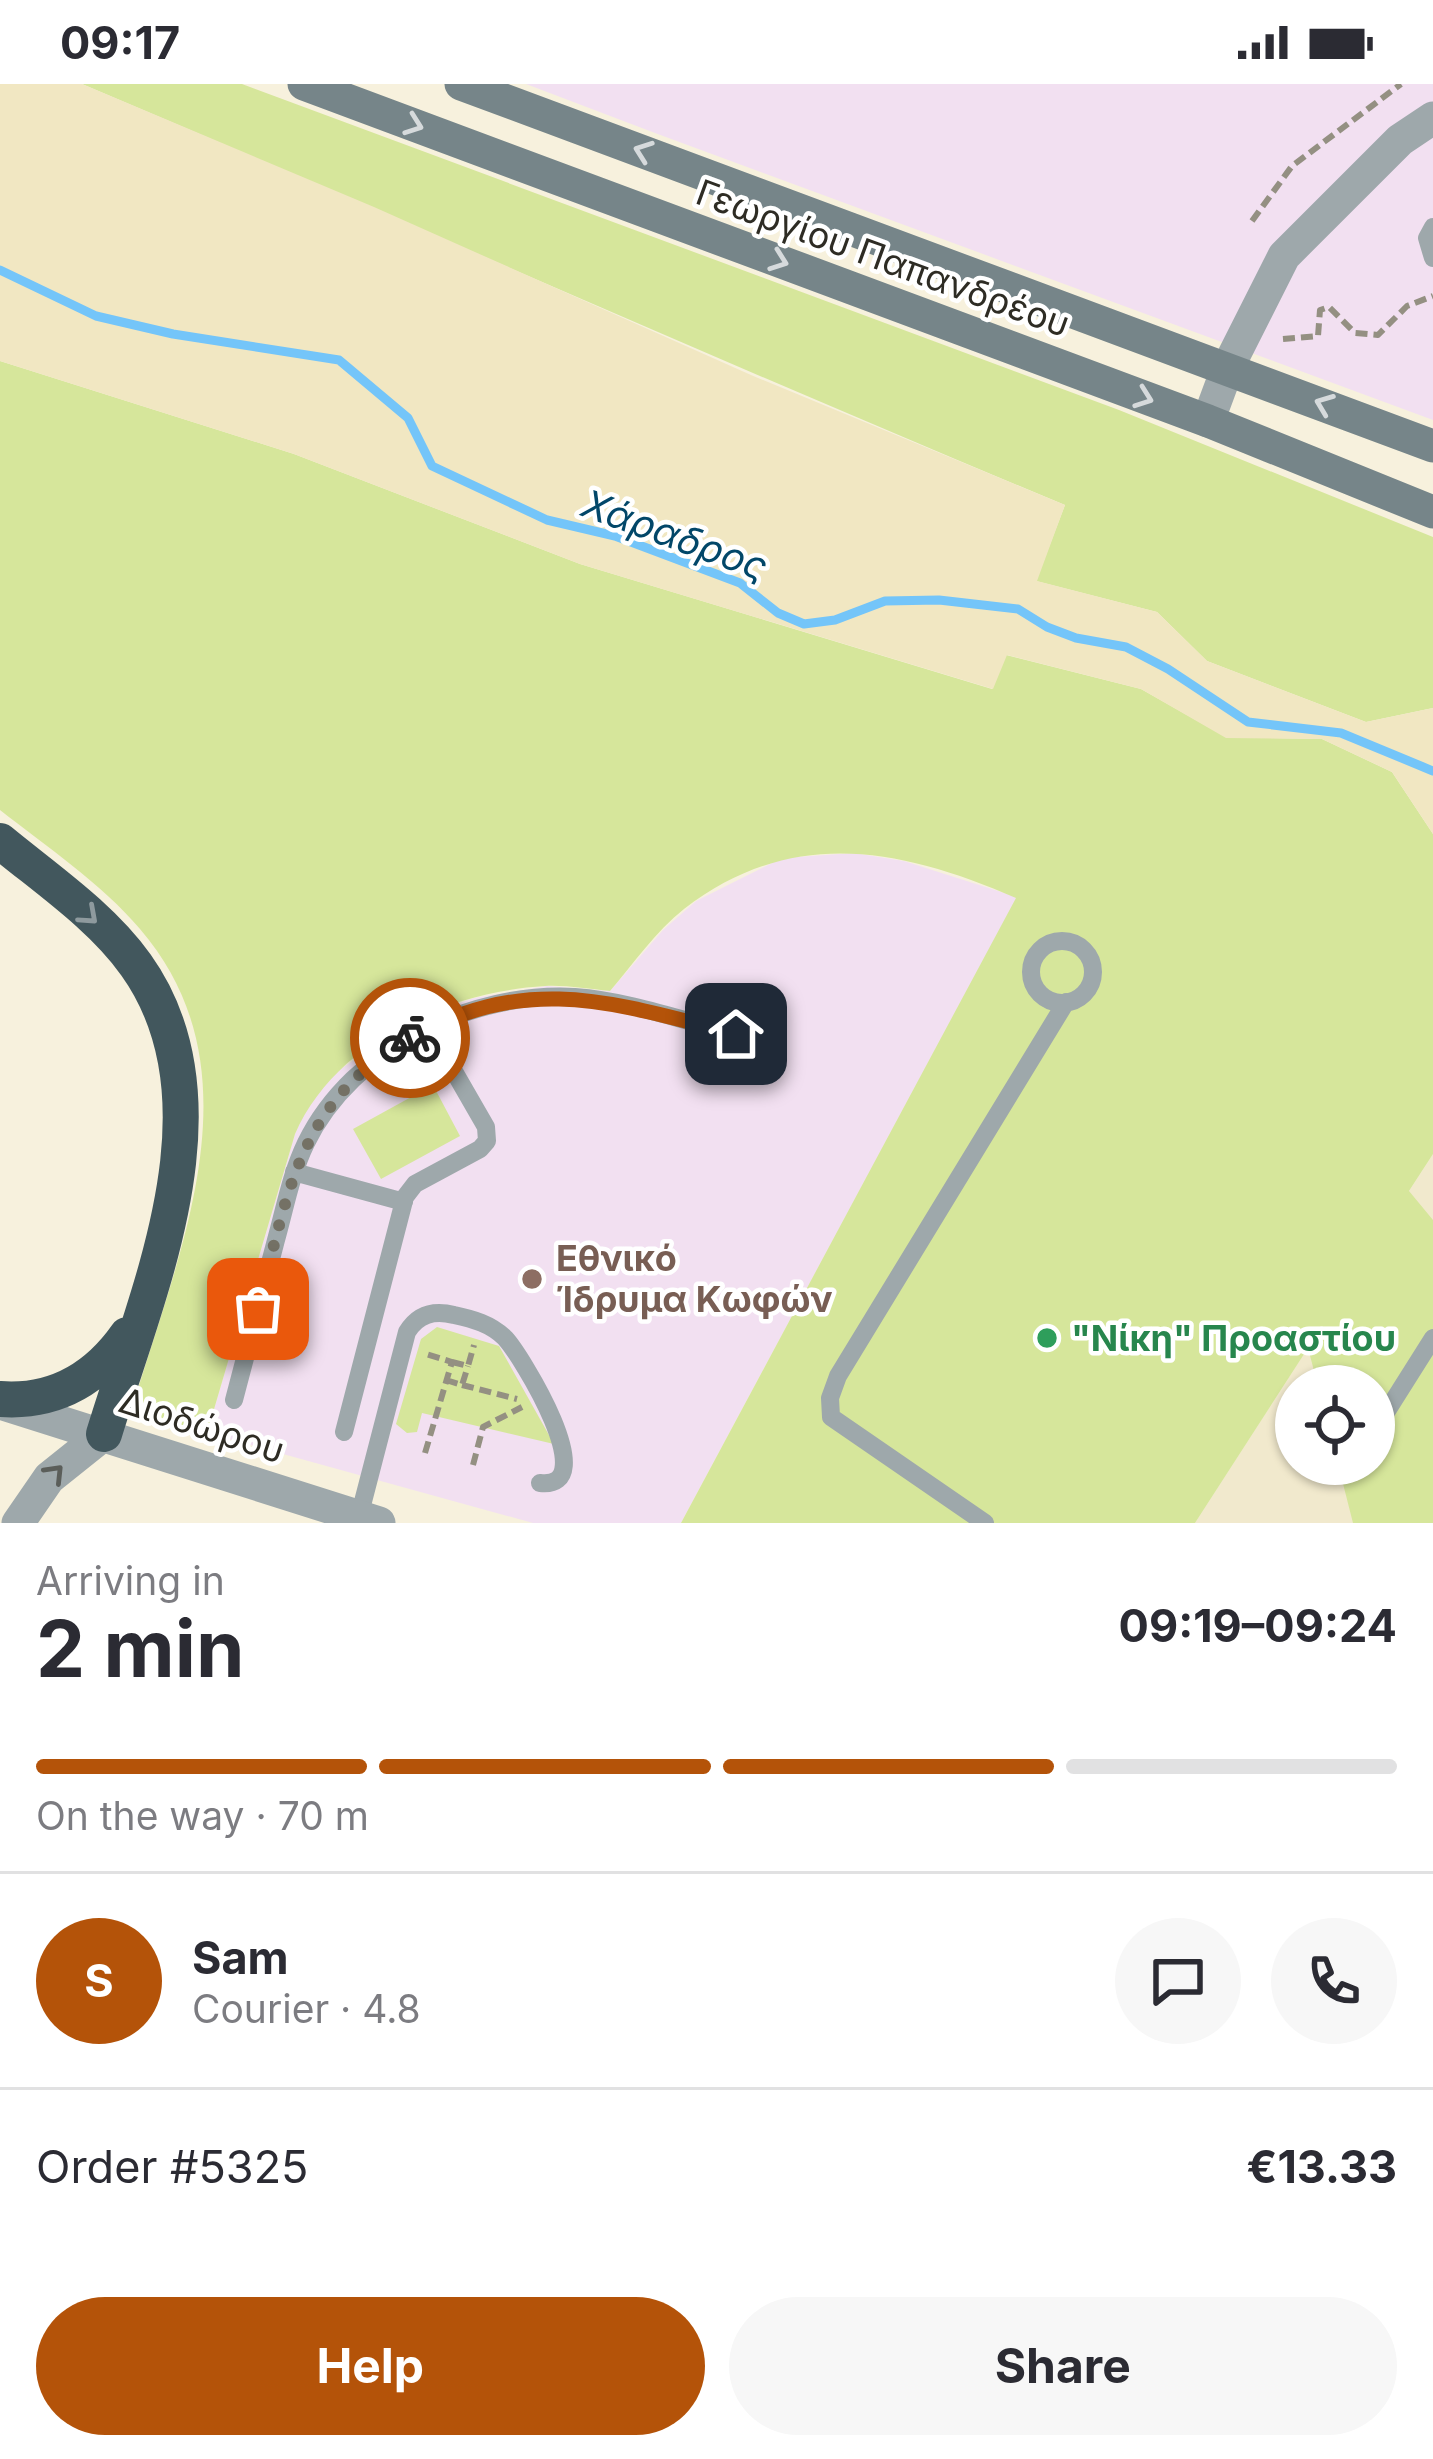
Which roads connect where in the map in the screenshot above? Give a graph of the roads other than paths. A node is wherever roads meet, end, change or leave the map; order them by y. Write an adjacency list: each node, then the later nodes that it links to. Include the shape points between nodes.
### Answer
1 (304, 84): 7 (main road, Γεωργίου Παπανδρέου, one-way to 7)
2 (461, 84): 6 (main road, Γεωργίου Παπανδρέου, one-way to 2)
3 (1433, 118): 6 (street, via 1400,140 1284,256)
4 (1433, 227): 5 (lane)
5 (1433, 258)
6 (1228, 367): 7 (street); 8 (main road, Γεωργίου Παπανδρέου, one-way to 6)
7 (1208, 421): 9 (main road, Γεωργίου Παπανδρέου)
8 (1433, 446)
9 (1433, 512)
10 (0, 841): 16 (highway, one-way to 16, via 116,941 166,1026 180,1089 179,1163)
11 (1066, 1002): 26 (lane, via 830,1398 831,1417)
12 (429, 1028): 13 (lane, via 497,1004 560,997); 14 (lane, via 347,1086); 15 (lane, via 487,1141 415,1184)
13 (736, 1034)
14 (294, 1172): 15 (lane); 19 (lane)
15 (404, 1202): 21 (lane)
16 (143, 1306): 20 (highway, via 90,1376 45,1396); 22 (highway)
17 (1433, 1338): 18 (lane)
18 (1395, 1398)
19 (234, 1400)
20 (0, 1401): 22 (street, Διοδώρου)
21 (344, 1432)
22 (104, 1434): 24 (street, Διοδώρου); 25 (street, one-way to 22, via 49,1478)
23 (540, 1483): 24 (lane, via 560,1474 559,1430 509,1344 480,1322 421,1316 403,1348)
24 (369, 1520)
25 (17, 1523)
26 (986, 1523)

